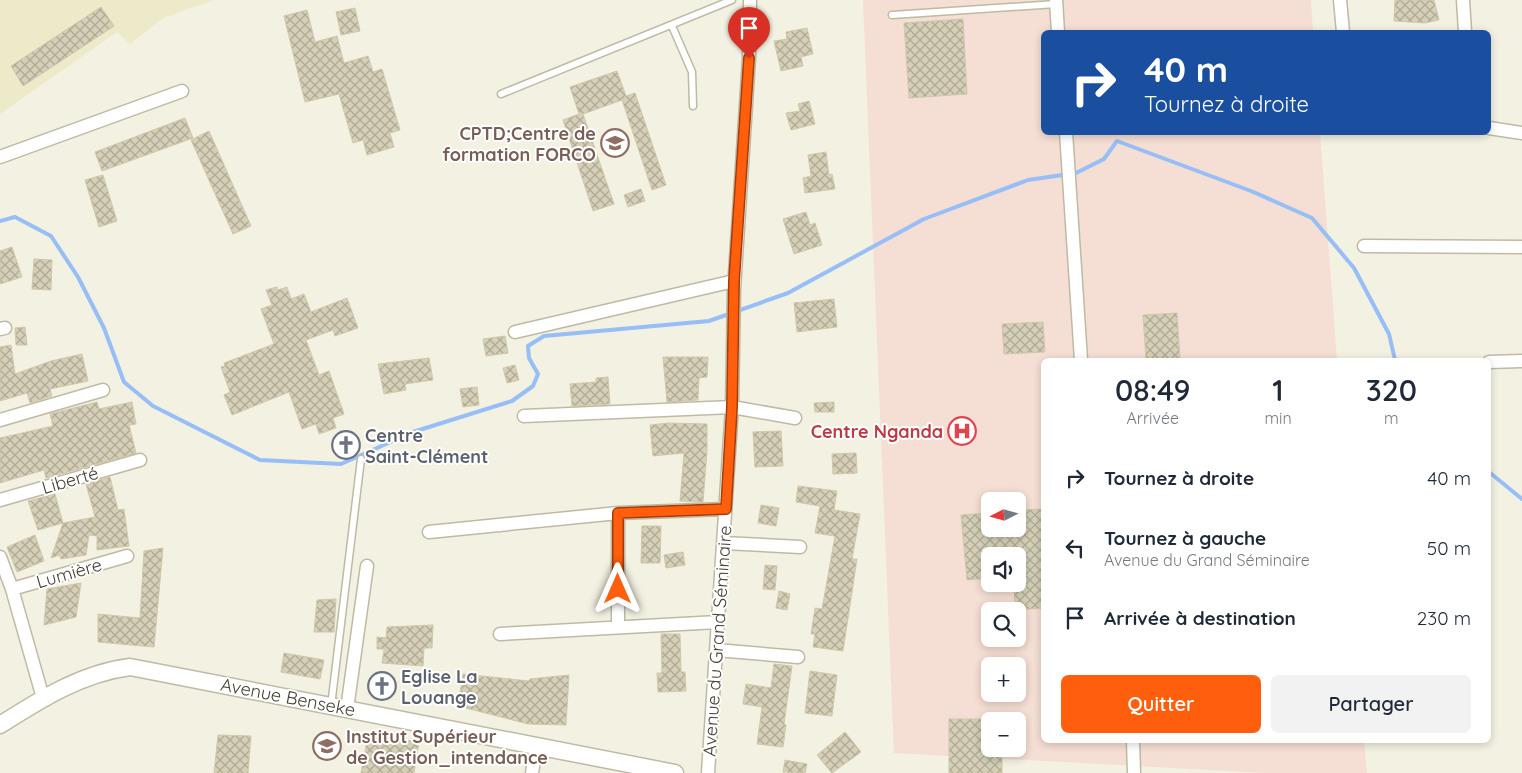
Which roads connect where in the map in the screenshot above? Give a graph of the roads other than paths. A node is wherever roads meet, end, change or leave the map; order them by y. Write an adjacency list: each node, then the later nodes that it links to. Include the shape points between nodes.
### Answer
1 (732, 0): 7 (lane)
2 (750, 0): 20 (street, Avenue du Grand Séminaire)
3 (1340, 0): 9 (street)
4 (1463, 0): 10 (street)
5 (1056, 2): 6 (lane); 8 (street)
6 (892, 15)
7 (672, 26): 12 (lane); 13 (lane, via 692,72)
8 (1058, 30)
9 (1342, 30)
10 (1466, 30)
11 (182, 91): 17 (street)
12 (501, 94)
13 (693, 106)
14 (1491, 128): 15 (street)
15 (1522, 133)
16 (1066, 135): 22 (street)
17 (0, 157)
18 (1364, 246): 19 (street)
19 (1522, 247)
20 (734, 285): 21 (street); 26 (street, Avenue du Grand Séminaire)
21 (515, 332)
22 (1082, 358)
23 (1522, 361): 24 (street)
24 (1491, 362)
25 (104, 390): 29 (street)
26 (732, 407): 27 (street); 28 (street); 33 (street, Avenue du Grand Séminaire)
27 (524, 416)
28 (795, 418)
29 (0, 420)
30 (361, 459): 48 (lane)
31 (140, 460): 32 (street, Liberté)
32 (0, 500)
33 (726, 509): 34 (street); 36 (street, Avenue du Grand Séminaire)
34 (618, 513): 35 (street); 43 (street)
35 (429, 532)
36 (724, 543): 37 (street); 42 (street, Avenue du Grand Séminaire)
37 (800, 547)
38 (127, 556): 41 (street, Lumière)
39 (0, 557): 41 (street, Lumière)
40 (367, 566): 49 (street)
41 (12, 589): 47 (street, Lumière)
42 (718, 622): 43 (street); 45 (street, Avenue du Grand Séminaire)
43 (618, 627): 44 (street)
44 (500, 634)
45 (716, 650): 46 (street); 55 (street, Avenue du Grand Séminaire)
46 (798, 657)
47 (43, 698): 48 (street, Avenue Benseke, via 93,675 130,667); 50 (street, Avenue Benseke)
48 (331, 706): 49 (street, Avenue Benseke)
49 (347, 709): 52 (street, Avenue Benseke)
50 (0, 725)
51 (1133, 743): 56 (street)
52 (536, 747): 53 (street); 54 (street, Avenue Benseke)
53 (532, 773)
54 (675, 773)
55 (708, 773)
56 (1134, 773)

